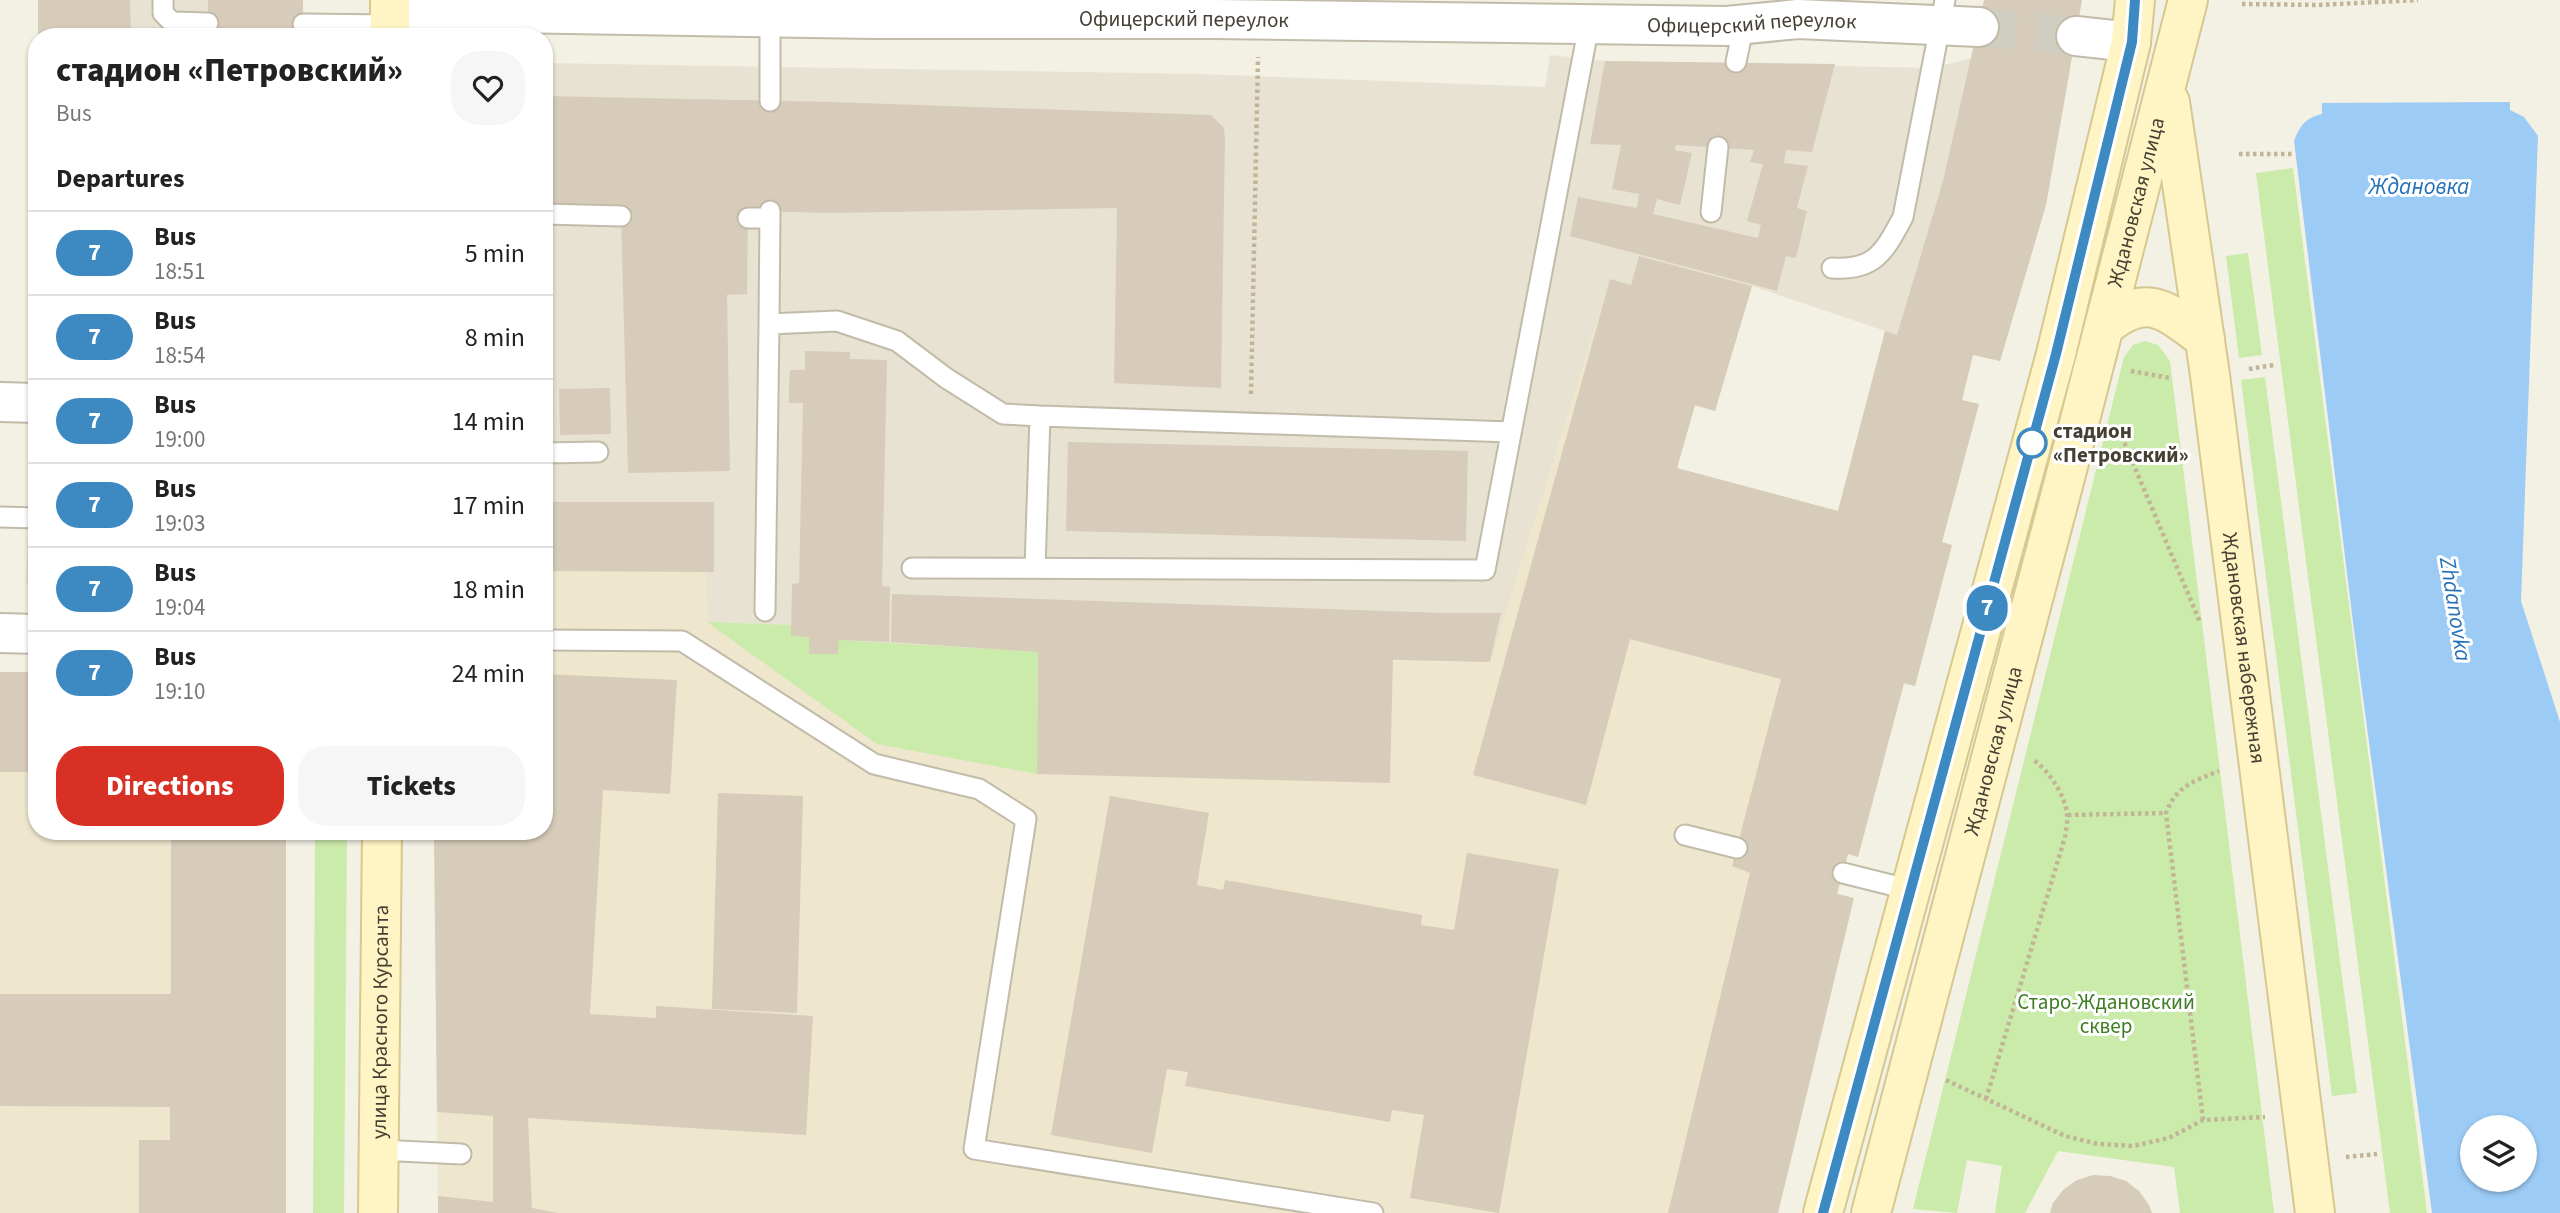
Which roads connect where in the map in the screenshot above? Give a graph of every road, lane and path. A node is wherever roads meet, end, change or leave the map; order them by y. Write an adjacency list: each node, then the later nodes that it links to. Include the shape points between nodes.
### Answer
1 (163, 0): 13 (lane, via 163,13 172,22)
2 (2136, 0): 18 (main road, Ждановская улица); 21 (main road, Ждановская набережная)
3 (2188, 0): 21 (main road, Ждановская набережная)
4 (2418, 0): 5 (path)
5 (2242, 4)
6 (494, 6): 11 (street, Офицерский переулок); 12 (street, Офицерский переулок)
7 (832, 9): 8 (street, Офицерский переулок); 12 (street, Офицерский переулок)
8 (1214, 10): 15 (street, Офицерский переулок)
9 (1943, 13): 10 (street, Офицерский переулок, via 1798,19); 16 (street, Офицерский переулок); 30 (lane, via 1903,217 1871,263 1852,269)
10 (1757, 16): 15 (street, Офицерский переулок, via 1727,26); 20 (lane)
11 (390, 18): 14 (lane)
12 (771, 18): 22 (lane)
13 (208, 23)
14 (303, 24)
15 (1589, 25): 43 (lane)
16 (1979, 27)
17 (2076, 36): 18 (street)
18 (2132, 42): 63 (main road, Ждановская улица, via 2056,354)
19 (1259, 46): 41 (path)
20 (1736, 62)
21 (2168, 85): 32 (main road, Ждановская улица); 33 (main road, Ждановская набережная)
22 (770, 101)
23 (1718, 148): 26 (lane)
24 (2238, 154): 25 (path)
25 (2295, 154)
26 (1711, 212)
27 (553, 214): 28 (lane)
28 (621, 216)
29 (748, 218): 31 (lane, via 770,215)
30 (1832, 268)
31 (769, 324): 40 (lane, via 837,321 897,341 1003,414); 50 (lane)
32 (2104, 327): 33 (main road, via 2121,313 2155,307); 73 (main road, Ждановская улица)
33 (2205, 339): 74 (main road, Ждановская набережная)
34 (2274, 365): 36 (path)
35 (2127, 370): 37 (path)
36 (2241, 370)
37 (2177, 380)
38 (0, 402): 39 (street)
39 (28, 403)
40 (1040, 416): 41 (lane); 49 (lane)
41 (1250, 423): 43 (lane)
42 (2118, 427): 51 (path)
43 (1511, 432): 49 (lane, via 1485,570)
44 (598, 452): 45 (lane)
45 (553, 453)
46 (0, 517): 47 (lane)
47 (28, 518)
48 (912, 568): 49 (lane)
49 (1035, 568)
50 (765, 611)
51 (2201, 624)
52 (0, 633): 53 (street)
53 (28, 634)
54 (553, 640): 71 (lane, via 682,640 874,764 979,789 1026,819 974,1149)
55 (2029, 757): 58 (path, via 2058,788)
56 (2227, 767): 57 (path, via 2189,784 2172,798)
57 (2166, 813): 58 (path); 67 (path)
58 (2068, 815): 65 (path)
59 (1685, 835): 61 (lane)
60 (382, 840): 68 (main road, улица Красного Курсанта)
61 (1737, 848)
62 (1843, 873): 63 (lane)
63 (1911, 890): 72 (main road, Ждановская улица)
64 (1936, 1075): 65 (path)
65 (1986, 1099): 67 (path, via 2065,1136 2098,1144 2133,1146 2169,1138)
66 (2272, 1116): 67 (path)
67 (2203, 1120)
68 (379, 1150): 69 (lane); 70 (main road, улица Красного Курсанта)
69 (461, 1154)
70 (378, 1213)
71 (1373, 1213)
72 (1823, 1213)
73 (1871, 1213)
74 (2315, 1213)

